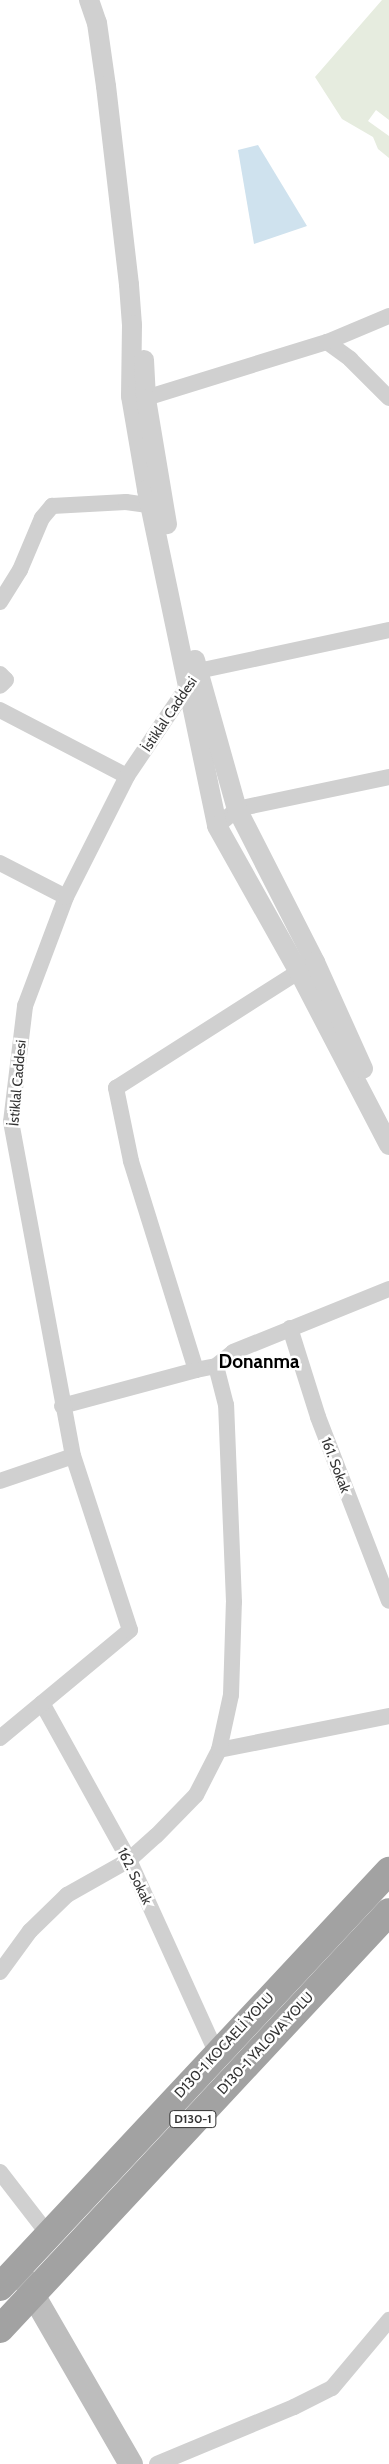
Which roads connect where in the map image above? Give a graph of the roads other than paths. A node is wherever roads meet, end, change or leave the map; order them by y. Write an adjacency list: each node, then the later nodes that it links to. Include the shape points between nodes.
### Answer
1 (89, 0): 6 (street, via 97,23 106,86)
2 (101, 0): 6 (street, via 118,82 138,274)
3 (389, 316): 4 (street)
4 (327, 342): 5 (street, via 350,359); 6 (street)
5 (389, 398)
6 (139, 400): 7 (street)
7 (157, 506): 8 (street, via 118,502 52,506 42,518 20,570); 11 (street, via 181,599)
8 (0, 602)
9 (389, 630): 11 (street)
10 (0, 674): 12 (street, via 6,680)
11 (193, 679): 14 (street, İstiklal Caddesi); 16 (street); 17 (street)
12 (0, 686)
13 (0, 710): 14 (street)
14 (127, 776): 19 (street, İstiklal Caddesi)
15 (389, 777): 16 (street)
16 (237, 809): 17 (street); 20 (street)
17 (217, 826): 20 (street)
18 (0, 863): 19 (street)
19 (66, 896): 21 (street, İstiklal Caddesi, via 25,1006)
20 (307, 967): 22 (street); 23 (street); 27 (street, via 116,1088 131,1161)
21 (5, 1122): 28 (street, İstiklal Caddesi)
22 (389, 1125)
23 (389, 1145)
24 (389, 1289): 25 (street)
25 (290, 1328): 26 (street, via 234,1352); 31 (street, 161. Sokak, via 318,1417)
26 (216, 1366): 27 (street); 35 (street, via 226,1405 234,1602 231,1696)
27 (196, 1370): 28 (street)
28 (62, 1406): 29 (street, İstiklal Caddesi)
29 (73, 1456): 30 (street); 32 (street, İstiklal Caddesi, via 130,1630)
30 (0, 1481)
31 (389, 1601)
32 (42, 1703): 34 (street); 36 (street, 162. Sokak)
33 (389, 1716): 35 (street)
34 (0, 1738)
35 (219, 1750): 36 (street, via 196,1795)
36 (129, 1860): 39 (street, via 66,1895 30,1930); 40 (street, 162. Sokak)
37 (389, 1871): 40 (highway, D130-1 KOCAELİ YOLU / D130-1)
38 (389, 1912): 44 (highway, D130-1 YALOVA YOLU / D130-1)
39 (0, 1972)
40 (217, 2054): 42 (highway, D130-1 KOCAELİ YOLU / D130-1)
41 (0, 2172): 42 (street)
42 (48, 2234): 43 (highway, D130-1 KOCAELİ YOLU / D130-1)
43 (9, 2277): 44 (main road)
44 (32, 2293): 46 (highway, D130-1 YALOVA YOLU / D130-1); 47 (main road)
45 (389, 2320): 48 (street, via 332,2388 294,2408)
46 (0, 2329)
47 (130, 2464)
48 (157, 2464)

